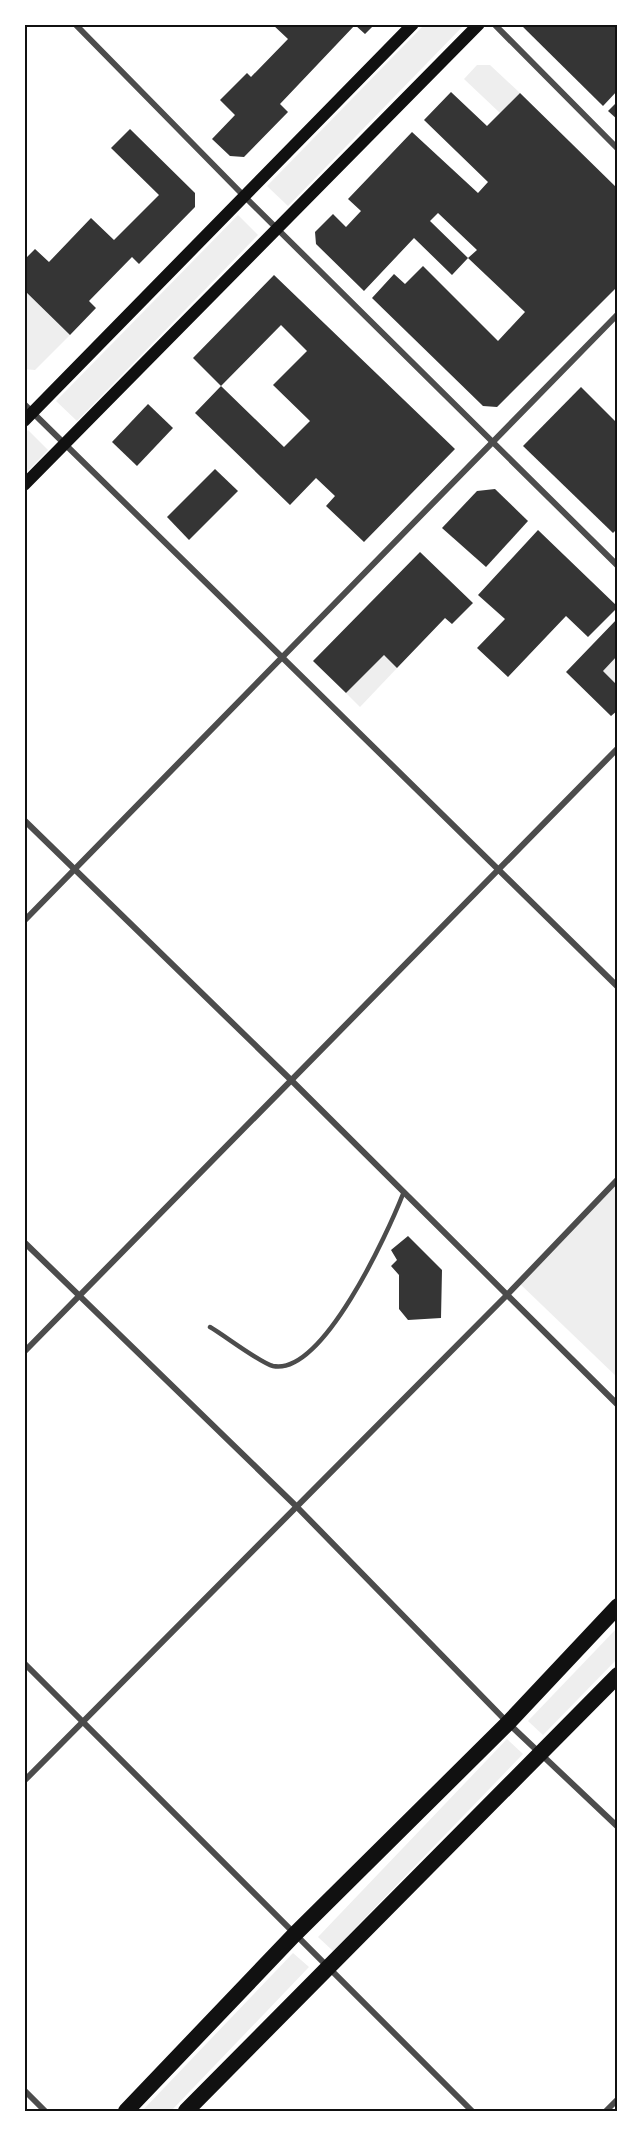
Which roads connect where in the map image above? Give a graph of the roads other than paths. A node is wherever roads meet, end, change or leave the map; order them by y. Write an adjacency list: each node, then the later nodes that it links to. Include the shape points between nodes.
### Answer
1 (75, 24): 6 (street)
2 (413, 24): 6 (main road)
3 (479, 24): 7 (main road)
4 (494, 24): 5 (street)
5 (618, 149)
6 (244, 196): 7 (street); 9 (main road)
7 (276, 228): 10 (street); 11 (main road)
8 (618, 314): 10 (street)
9 (27, 412): 11 (street)
10 (494, 441): 13 (street); 14 (street)
11 (66, 444): 12 (main road); 14 (street)
12 (24, 486)
13 (618, 566)
14 (282, 658): 17 (street); 18 (street)
15 (618, 748): 17 (street)
16 (24, 820): 18 (street)
17 (498, 869): 20 (street); 21 (street)
18 (75, 870): 19 (street); 21 (street)
19 (24, 921)
20 (618, 987)
21 (290, 1079): 23 (street); 26 (street)
22 (618, 1179): 25 (street)
23 (404, 1194): 25 (street); 27 (lane, via 339,1319 300,1361 272,1366)
24 (24, 1242): 26 (street)
25 (506, 1296): 29 (street); 30 (street)
26 (79, 1297): 28 (street); 30 (street)
27 (210, 1327)
28 (24, 1352)
29 (618, 1405)
30 (296, 1506): 34 (street); 35 (street)
31 (618, 1606): 35 (highway)
32 (24, 1663): 34 (street)
33 (618, 1675): 36 (highway)
34 (82, 1721): 37 (street); 39 (street)
35 (508, 1723): 36 (street); 39 (highway)
36 (540, 1753): 38 (street); 40 (highway)
37 (24, 1781)
38 (618, 1827)
39 (294, 1935): 40 (street); 44 (highway)
40 (327, 1968): 45 (highway); 46 (street)
41 (24, 2090): 43 (street)
42 (618, 2099): 47 (street)
43 (45, 2111)
44 (126, 2111)
45 (186, 2111)
46 (472, 2111)
47 (606, 2111)

